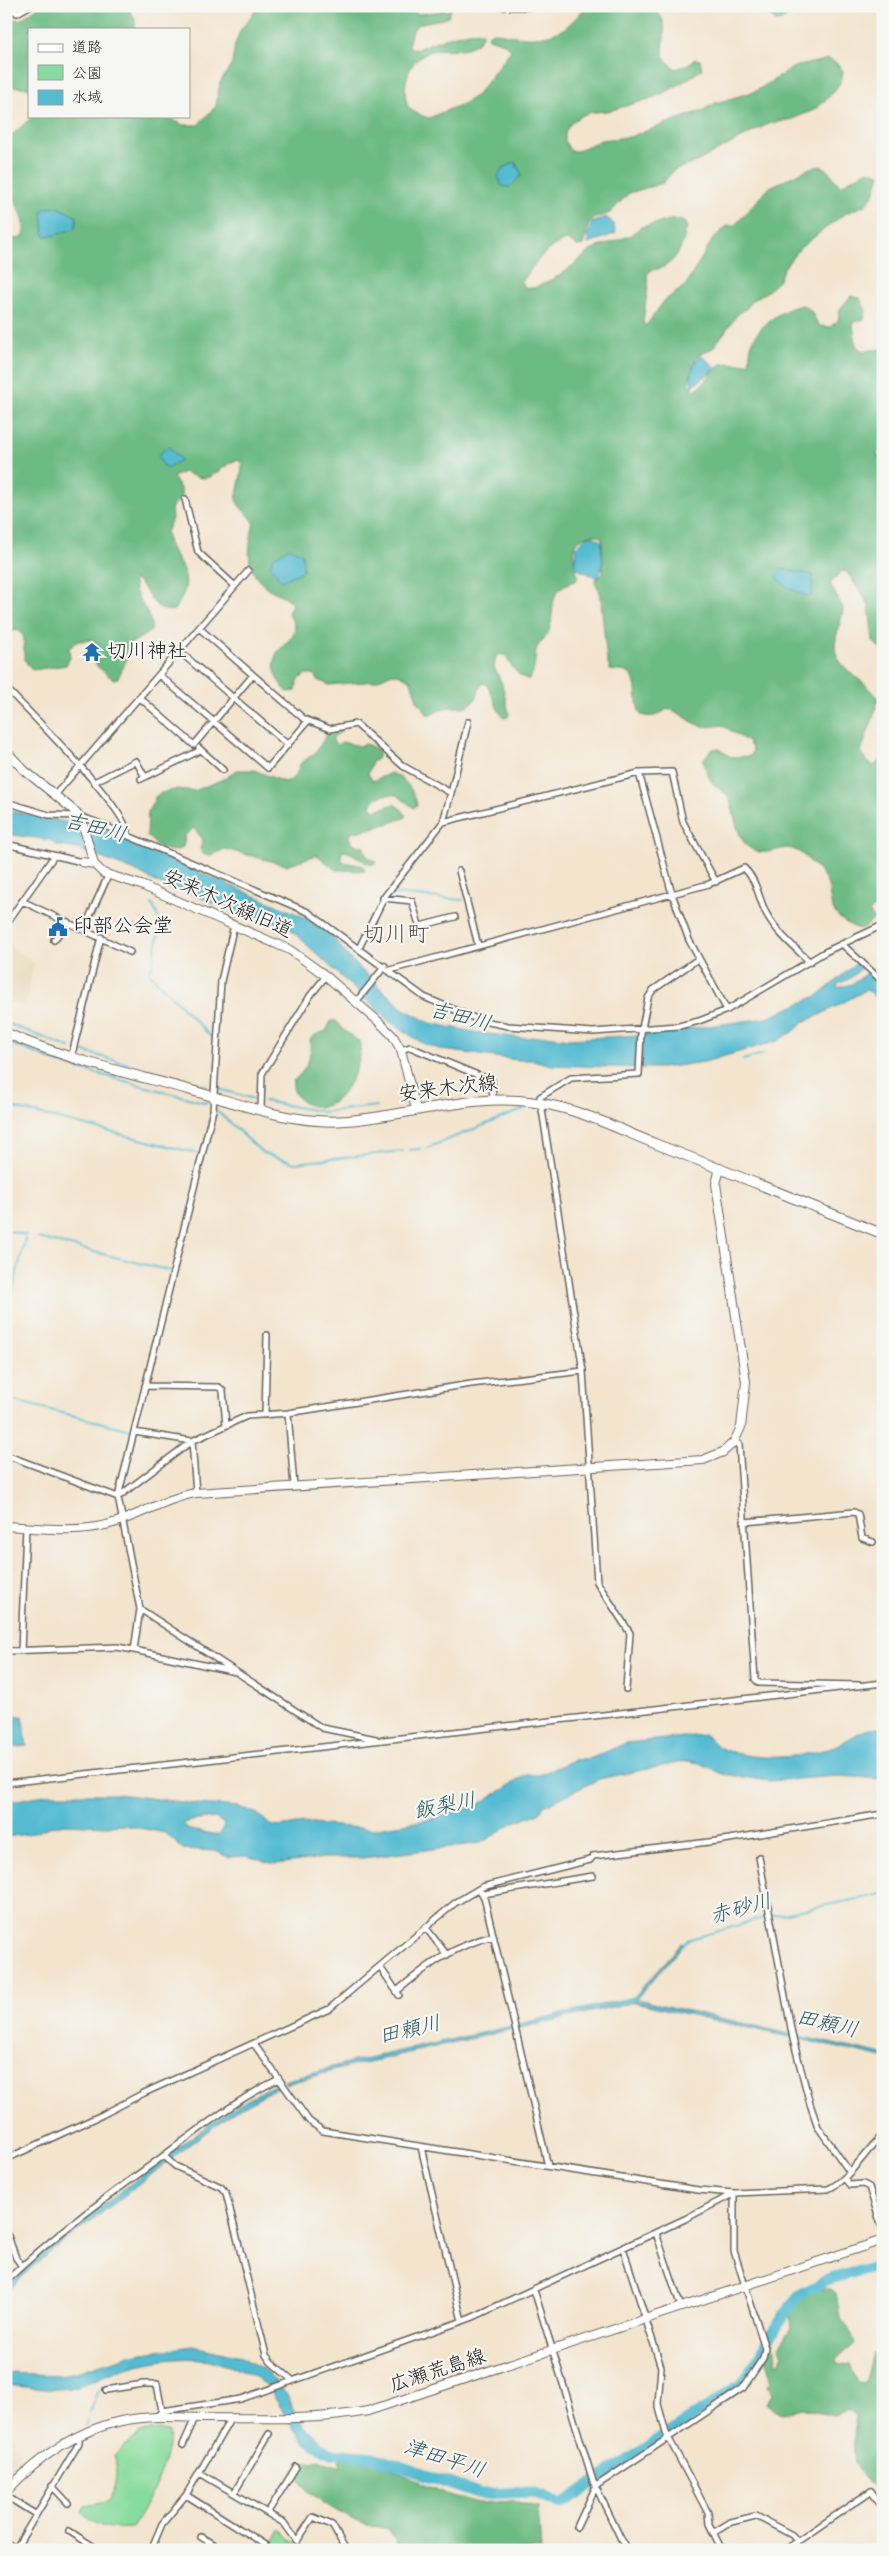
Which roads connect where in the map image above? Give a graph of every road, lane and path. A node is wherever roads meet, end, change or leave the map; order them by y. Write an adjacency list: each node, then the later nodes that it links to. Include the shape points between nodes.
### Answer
1 (8, 6): 2 (street, via 17,14)
2 (29, 6)
3 (415, 6): 4 (street)
4 (432, 6)
5 (504, 6): 6 (street)
6 (529, 6)
7 (185, 499): 9 (street, via 198,552)
8 (248, 571): 9 (street)
9 (235, 586): 10 (street)
10 (199, 628): 11 (street); 13 (street)
11 (179, 651): 12 (street); 16 (street)
12 (159, 675): 15 (street); 18 (street)
13 (253, 676): 16 (street); 17 (street)
14 (6, 688): 24 (street)
15 (140, 698): 20 (street); 24 (street)
16 (233, 699): 18 (street); 21 (street)
17 (308, 721): 21 (street); 28 (street, via 330,729 356,724 403,766)
18 (214, 722): 20 (street); 21 (street, via 268,768)
19 (468, 722): 28 (street)
20 (194, 745): 22 (street)
21 (288, 745)
22 (201, 750): 25 (street); 27 (street, via 143,778 136,761)
23 (6, 751): 29 (street)
24 (80, 767): 27 (street); 29 (street)
25 (224, 770)
26 (639, 773): 32 (street); 40 (street, via 672,772 683,822); 41 (street)
27 (94, 782): 33 (street, via 125,824)
28 (451, 793): 32 (street)
29 (55, 795): 31 (street)
30 (6, 802): 31 (street, via 49,815)
31 (80, 819): 33 (street); 37 (street)
32 (443, 822): 42 (street)
33 (128, 836): 54 (street, via 308,912)
34 (6, 844): 35 (street)
35 (54, 856): 36 (street); 43 (street)
36 (82, 862): 37 (street)
37 (94, 862): 39 (street, 安来木次線旧道)
38 (459, 871): 53 (street)
39 (108, 876): 47 (street, 安来木次線旧道, via 141,886); 49 (street)
40 (716, 882): 41 (street); 57 (street, via 745,869 756,884 759,898 776,929)
41 (672, 894): 53 (street); 56 (street)
42 (383, 898): 44 (street, via 412,901 421,929); 54 (street)
43 (22, 901): 45 (street); 46 (street)
44 (455, 917)
45 (68, 922): 49 (street); 51 (street)
46 (6, 924)
47 (234, 925): 59 (street, 安来木次線旧道, via 290,950); 67 (street, via 221,981)
48 (883, 925): 52 (street)
49 (84, 929): 50 (street)
50 (101, 937): 55 (street); 66 (street)
51 (54, 940)
52 (842, 944): 57 (street); 60 (street)
53 (478, 945): 58 (street)
54 (360, 948): 58 (street)
55 (130, 952)
56 (698, 959): 62 (street); 64 (street, via 653,990 646,1005)
57 (810, 962): 62 (street)
58 (386, 968): 61 (street); 64 (street, via 424,997 479,1020 556,1030)
59 (326, 976): 61 (street, 安来木次線旧道); 71 (street, via 262,1074)
60 (883, 982)
61 (357, 1000): 65 (street, 安来木次線旧道, via 388,1030)
62 (727, 1010): 64 (street, via 679,1026)
63 (6, 1032): 66 (main road, 安来木次線)
64 (642, 1032): 69 (street, via 641,1070 636,1075 571,1078 542,1094)
65 (402, 1050): 68 (street, via 410,1047 492,1081); 70 (street, 安来木次線旧道)
66 (71, 1058): 67 (main road, 安来木次線)
67 (215, 1097): 71 (main road, 安来木次線); 76 (street)
68 (493, 1100): 69 (main road, 安来木次線); 70 (main road, 安来木次線)
69 (541, 1103): 72 (main road, 安来木次線, via 567,1109); 75 (street)
70 (416, 1109): 71 (main road, 安来木次線, via 339,1121 298,1118)
71 (261, 1110)
72 (720, 1168): 73 (main road, 安来木次線); 82 (street, via 716,1184 746,1382 740,1427)
73 (883, 1234)
74 (267, 1335): 78 (street)
75 (583, 1371): 77 (street, via 471,1384); 84 (street)
76 (145, 1386): 79 (street, via 219,1387 223,1391); 80 (street)
77 (288, 1413): 78 (street); 85 (street)
78 (265, 1415): 79 (street, via 244,1417)
79 (226, 1425): 81 (street)
80 (134, 1432): 81 (street); 87 (street)
81 (192, 1441): 86 (street); 87 (street)
82 (734, 1442): 84 (street, via 723,1452 703,1460); 89 (street, via 739,1444)
83 (6, 1456): 87 (street)
84 (589, 1467): 85 (street); 100 (street, via 597,1582 630,1635)
85 (294, 1486): 86 (street)
86 (196, 1493): 88 (street, via 168,1500)
87 (118, 1498): 88 (street)
88 (123, 1520): 91 (street, via 82,1528); 93 (street)
89 (744, 1522): 92 (street, via 854,1512 858,1514 862,1538); 99 (street, via 755,1679 759,1683)
90 (6, 1526): 91 (street)
91 (26, 1527): 96 (street)
92 (873, 1542)
93 (140, 1609): 94 (street); 97 (street)
94 (134, 1650): 96 (street, via 117,1647); 97 (street)
95 (6, 1651): 96 (street)
96 (21, 1651)
97 (236, 1672): 101 (street, via 322,1728)
98 (883, 1683): 99 (street)
99 (867, 1685): 101 (street)
100 (626, 1689)
101 (384, 1740): 102 (street)
102 (6, 1783)
103 (883, 1814): 106 (street, via 717,1841 593,1856 590,1860)
104 (759, 1857): 119 (street, via 792,2036 814,2119)
105 (594, 1876): 107 (street)
106 (479, 1888): 107 (street); 108 (street)
107 (483, 1894): 109 (street)
108 (426, 1928): 110 (street); 111 (street)
109 (493, 1936): 110 (street, via 467,1943); 118 (street)
110 (447, 1955): 111 (street, via 421,1969 398,1993)
111 (380, 1966): 112 (street, via 329,2009)
112 (254, 2044): 113 (street); 117 (street)
113 (280, 2080): 115 (street, via 309,2121 323,2131); 116 (street, via 226,2108)
114 (883, 2135): 119 (street)
115 (421, 2147): 118 (street); 133 (street)
116 (166, 2158): 127 (street, via 90,2210); 135 (street, via 221,2187 226,2193 266,2355)
117 (6, 2159)
118 (548, 2166): 121 (street)
119 (850, 2171): 120 (street)
120 (844, 2178): 121 (street, via 828,2189); 122 (street, via 850,2185 869,2187)
121 (734, 2193): 123 (street); 129 (street, via 734,2251)
122 (883, 2231)
123 (656, 2233): 126 (street); 131 (street)
124 (8, 2236): 127 (street)
125 (883, 2240): 129 (street, 広瀬荒島線)
126 (623, 2248): 130 (street); 132 (street)
127 (22, 2266): 128 (street)
128 (6, 2281)
129 (744, 2286): 131 (street, 広瀬荒島線); 142 (street, via 765,2346 763,2358 746,2386)
130 (534, 2290): 133 (street); 134 (street)
131 (681, 2307): 132 (street, 広瀬荒島線)
132 (646, 2319): 134 (street, 広瀬荒島線); 142 (street, via 661,2367 658,2404)
133 (462, 2321): 135 (street)
134 (552, 2351): 139 (street, 広瀬荒島線, via 368,2411 306,2419); 146 (street)
135 (292, 2380): 137 (street, via 236,2400)
136 (106, 2390): 137 (street, via 157,2384)
137 (159, 2414): 138 (street, 広瀬荒島線); 141 (street, 広瀬荒島線, via 120,2421)
138 (195, 2418): 139 (street, 広瀬荒島線); 143 (street)
139 (231, 2418): 145 (street)
140 (269, 2434): 149 (street)
141 (79, 2436): 147 (street, via 79,2443); 148 (street, 広瀬荒島線, via 47,2454)
142 (667, 2436): 146 (street); 158 (street, via 708,2513)
143 (183, 2445)
144 (296, 2467): 154 (street)
145 (200, 2473): 149 (street); 150 (street)
146 (595, 2484): 156 (street); 168 (street)
147 (52, 2486): 152 (street); 155 (street)
148 (6, 2492)
149 (234, 2493): 154 (street)
150 (186, 2495): 164 (street, via 166,2518); 166 (street, via 265,2545)
151 (6, 2496): 155 (street)
152 (68, 2503)
153 (883, 2508): 160 (street, via 871,2491)
154 (268, 2512): 167 (street, via 284,2523 297,2540 316,2516 332,2525)
155 (36, 2514): 162 (street)
156 (577, 2527)
157 (69, 2531): 163 (street)
158 (713, 2533): 160 (street, via 732,2522 756,2516); 169 (street)
159 (201, 2537): 165 (street)
160 (797, 2542): 170 (street)
161 (6, 2543): 162 (street)
162 (17, 2549)
163 (99, 2550)
164 (151, 2550)
165 (223, 2550)
166 (266, 2550)
167 (346, 2550)
168 (629, 2550)
169 (722, 2550)
170 (785, 2550)

